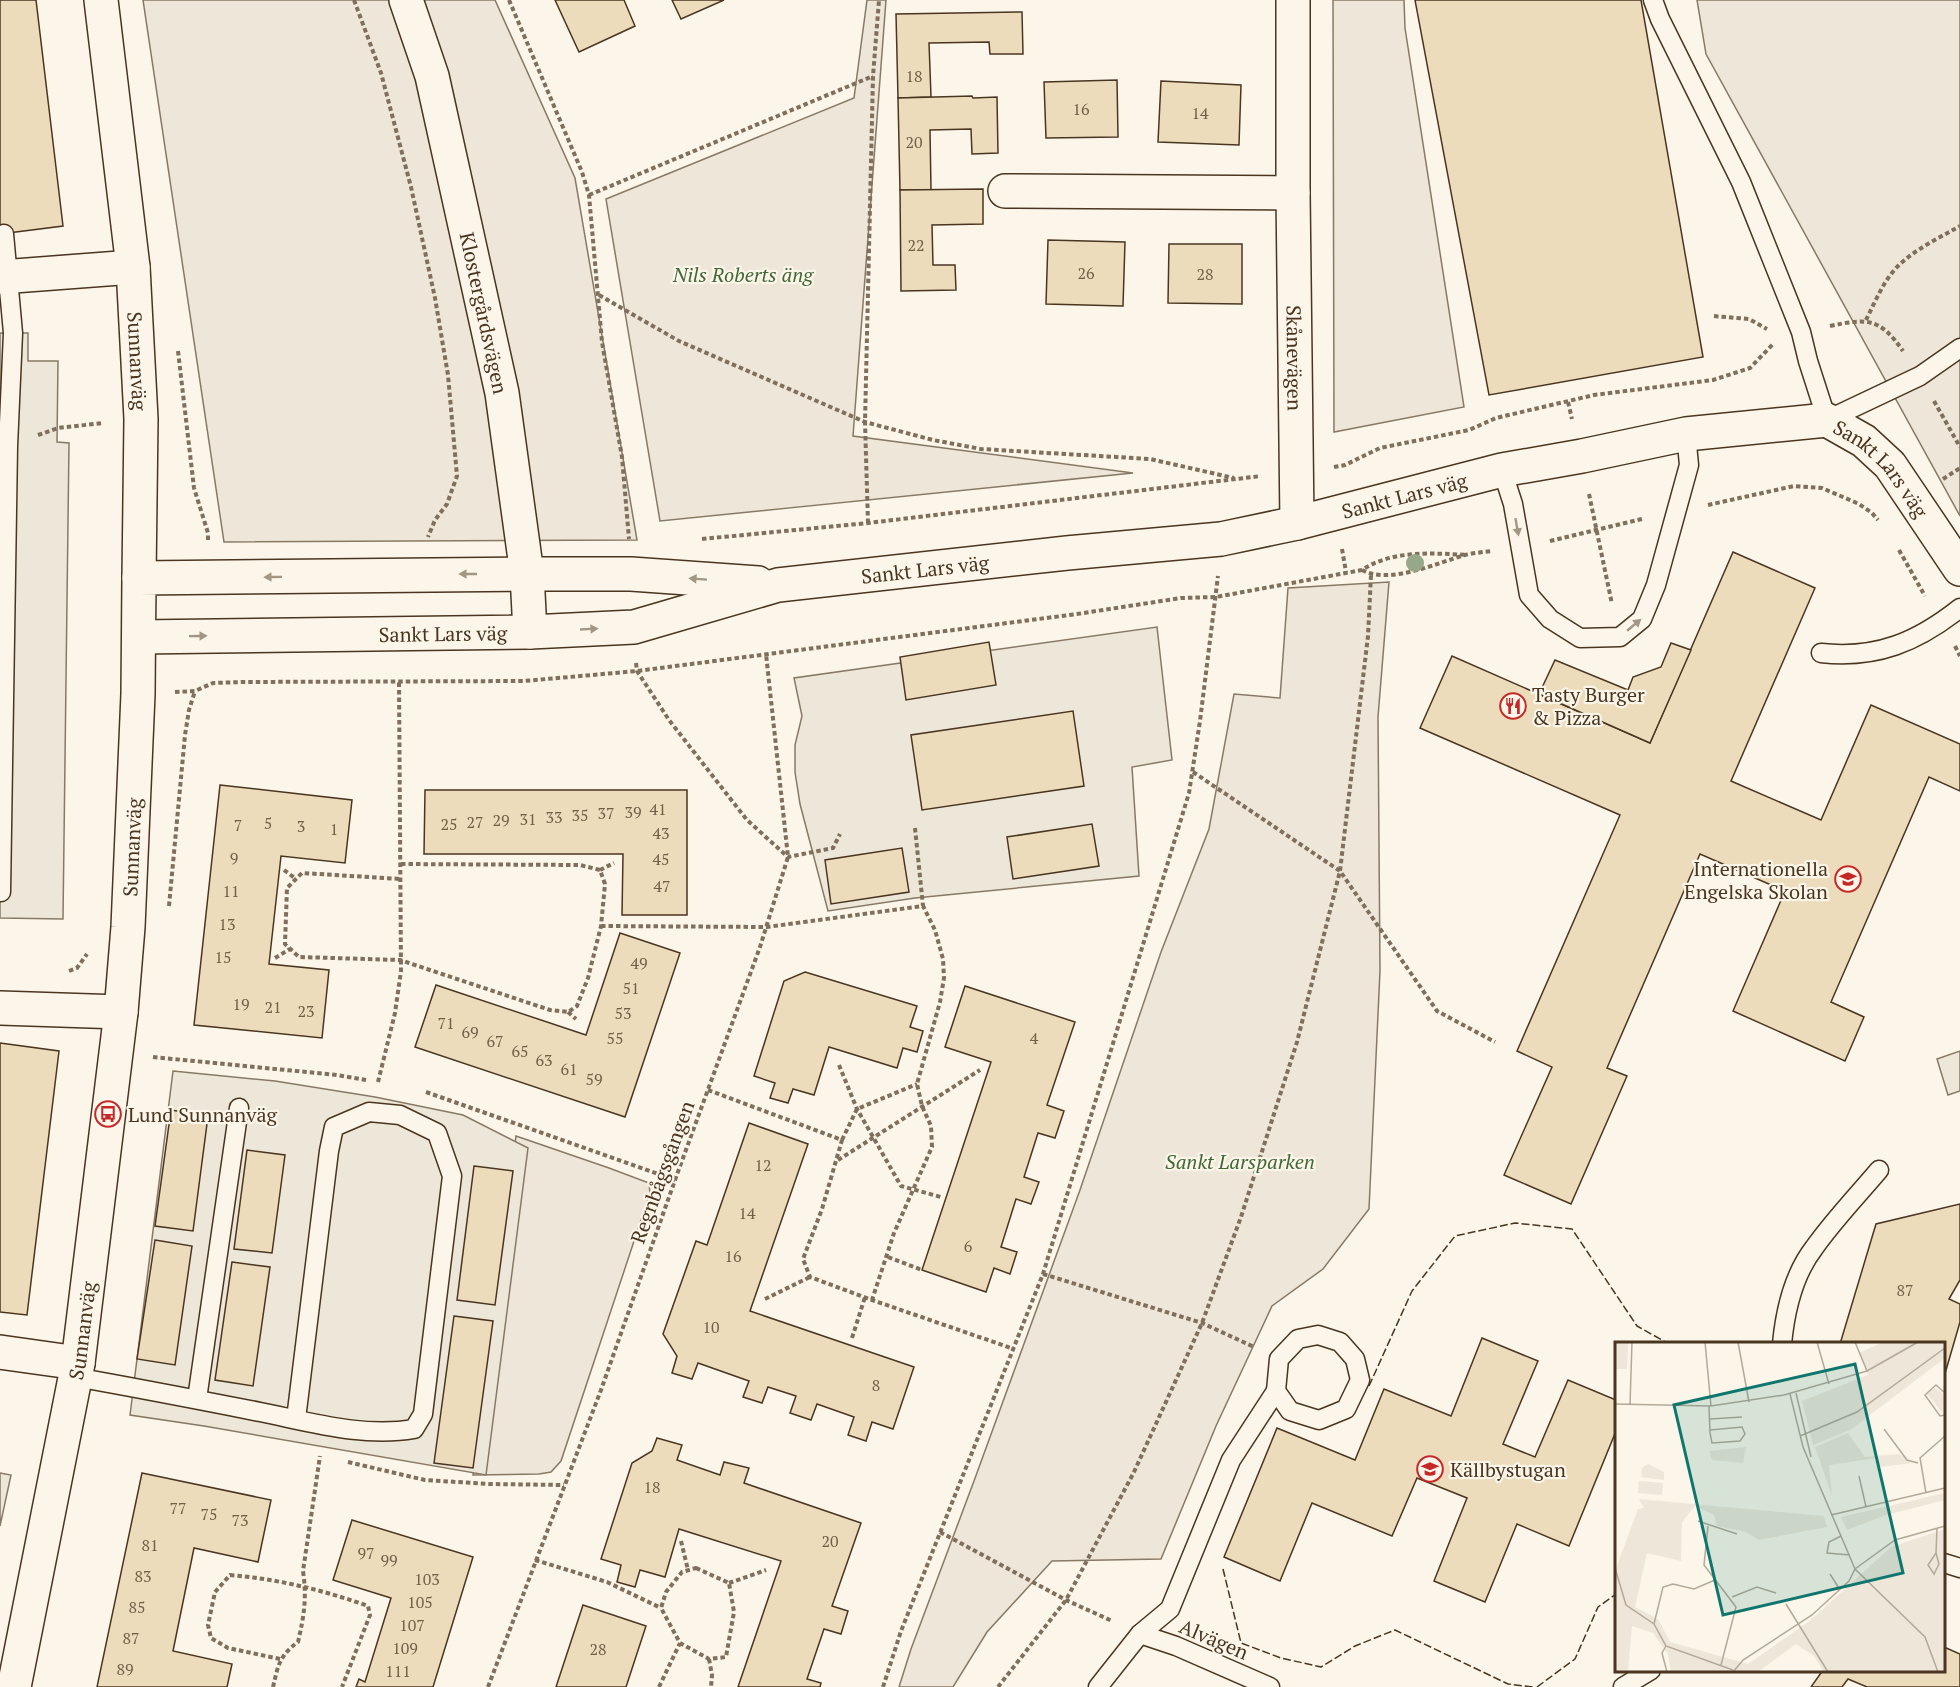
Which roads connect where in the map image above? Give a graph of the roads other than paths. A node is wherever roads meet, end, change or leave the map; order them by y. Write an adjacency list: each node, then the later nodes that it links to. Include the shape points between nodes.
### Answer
1 (101, 0): 8 (street, Sunnanväg)
2 (406, 0): 16 (street, Klostergårdsvägen, via 432,76 502,393)
3 (1293, 0): 6 (street, Skånevägen)
4 (1653, 0): 11 (lane, via 1741,182 1802,332)
5 (1005, 191): 6 (street)
6 (1293, 194): 14 (street, Skånevägen)
7 (4, 234): 9 (lane)
8 (133, 267): 9 (street); 17 (street, Sunnanväg, via 141,419)
9 (5, 277): 23 (lane, via 13,333)
10 (1960, 348): 11 (lane, via 1920,376)
11 (1827, 420): 12 (street, Sankt Lars väg); 15 (street, Sankt Lars väg, via 1864,441 1890,465)
12 (1686, 434): 13 (street, Sankt Lars väg); 13 (lane, one-way to 12, via 1513,504 1529,595 1550,619 1580,638 1620,637 1642,620 1656,585 1689,465)
13 (1502, 470): 14 (street, Sankt Lars väg)
14 (1297, 523): 18 (street, Sankt Lars väg, via 1221,539)
15 (1960, 569)
16 (526, 574): 17 (street, Sankt Lars väg, one-way to 17); 18 (street, Sankt Lars väg, one-way to 16, via 631,574); 20 (street, Klostergårdsvägen)
17 (139, 578): 21 (street, Sunnanväg)
18 (778, 585): 20 (street, Sankt Lars väg, one-way to 18, via 634,627)
19 (1960, 608): 22 (lane, via 1921,635 1891,648 1844,656)
20 (530, 632): 21 (street, Sankt Lars väg, one-way to 20)
21 (139, 637): 25 (street, Sunnanväg)
22 (1821, 653)
23 (0, 891)
24 (0, 1008): 25 (street)
25 (121, 1012): 30 (street, Sunnanväg)
26 (239, 1108): 32 (lane)
27 (1879, 1170): 28 (lane, via 1812,1250 1795,1284)
28 (1782, 1342)
29 (0, 1352): 30 (street)
30 (76, 1370): 32 (lane); 39 (street, Sunnanväg)
31 (1276, 1391): 31 (lane, via 1290,1411 1319,1420 1346,1409 1360,1380 1355,1359 1340,1342 1318,1335 1298,1339 1279,1359); 36 (lane, via 1231,1460 1170,1609)
32 (197, 1399): 33 (lane)
33 (297, 1419): 33 (lane, via 393,1433 414,1429 423,1414 452,1176 437,1134 400,1115 369,1112 334,1127)
34 (1945, 1563): 35 (lane)
35 (1960, 1568)
36 (1140, 1634): 40 (lane); 41 (lane, Alvägen)
37 (1650, 1672): 38 (lane)
38 (1631, 1685)
39 (14, 1687)
40 (1098, 1687)
41 (1270, 1687)

